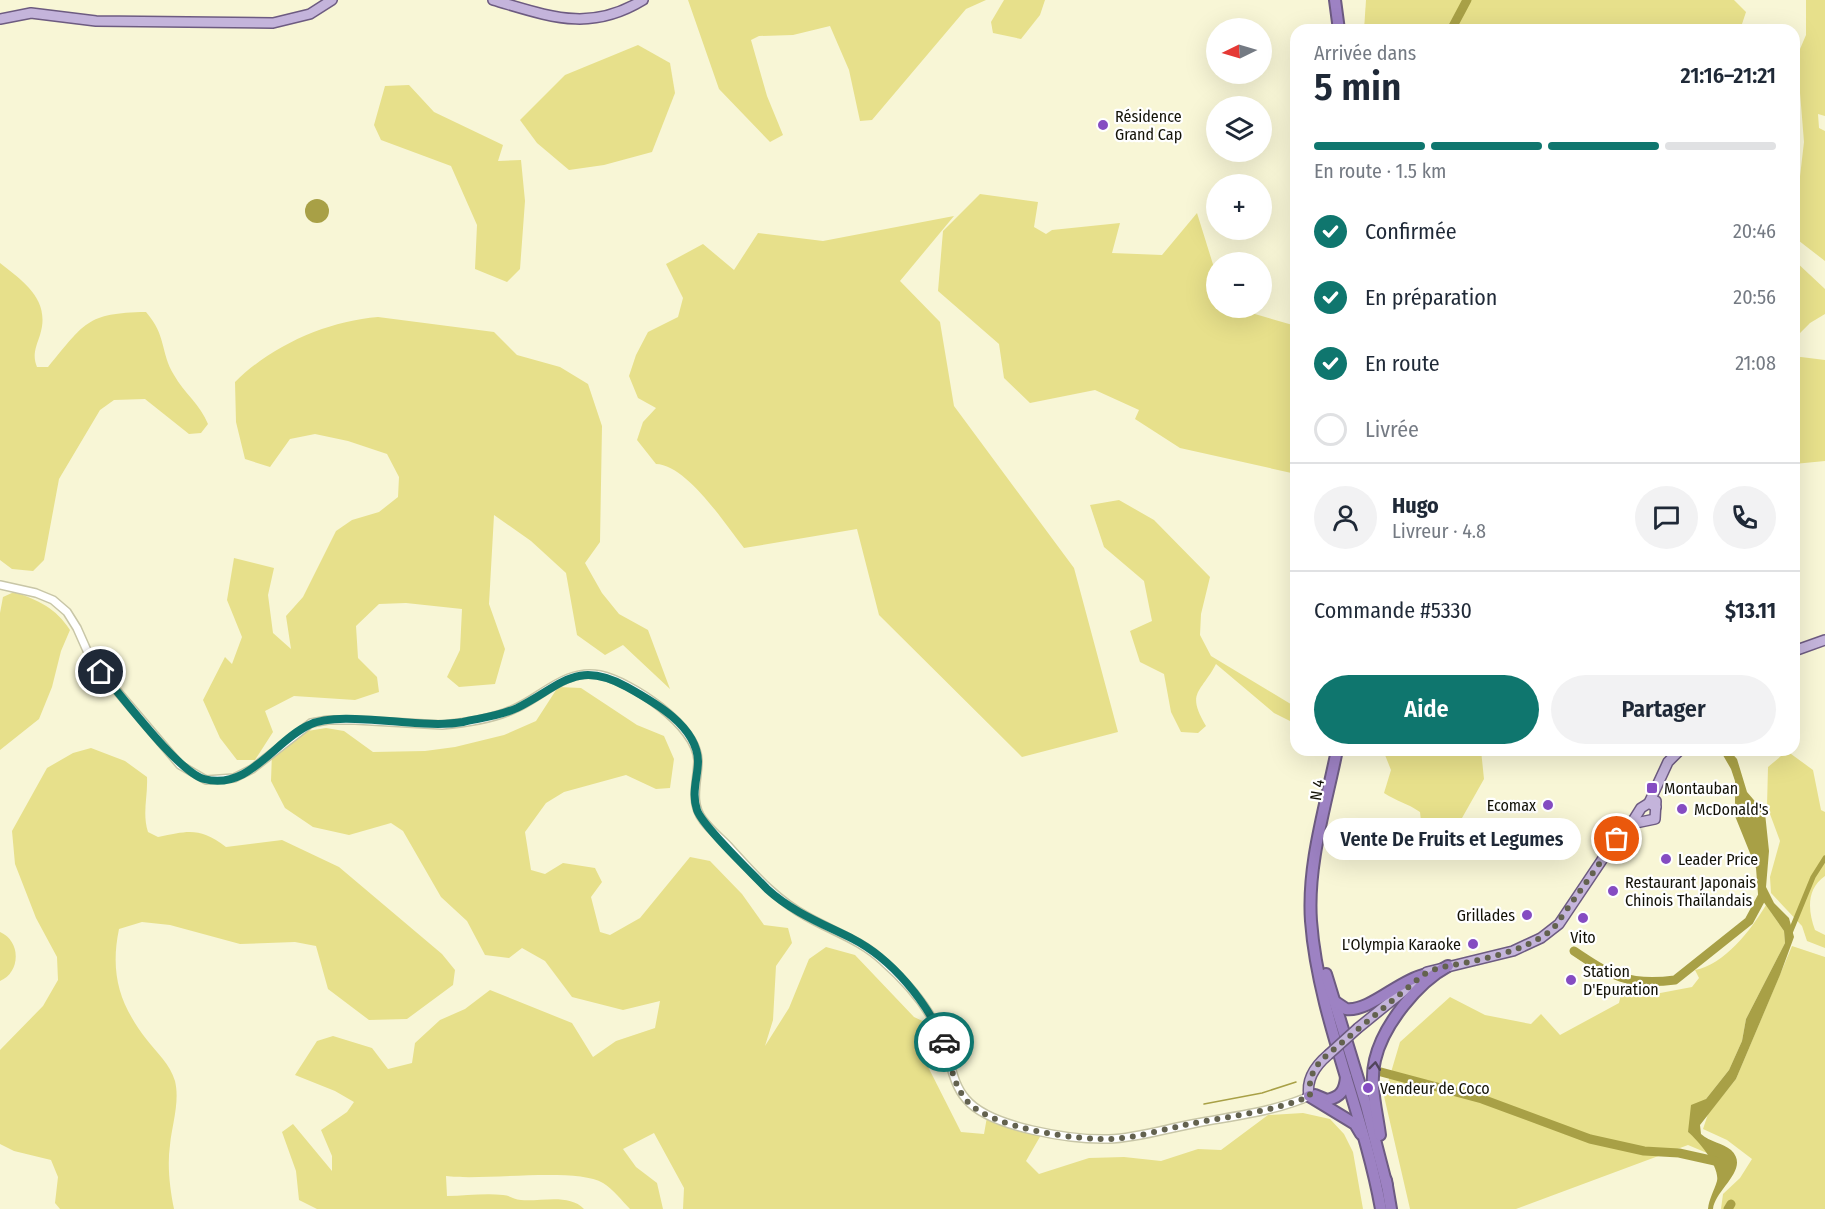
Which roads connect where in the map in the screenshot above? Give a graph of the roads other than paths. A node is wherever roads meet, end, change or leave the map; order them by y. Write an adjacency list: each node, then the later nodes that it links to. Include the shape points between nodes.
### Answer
1 (332, 0): 5 (main road, via 310,14 273,23 96,21 32,13)
2 (493, 0): 3 (main road, via 580,21 610,16)
3 (643, 0)
4 (1335, 0): 6 (highway)
5 (0, 19)
6 (1337, 24)
7 (0, 585): 23 (street, via 36,592 67,612 101,672 180,765 206,780 234,778 252,770 311,723 346,720 446,725 501,715 577,676 608,677 653,703 684,729 698,759 695,798 700,816 768,889 805,916 863,945 907,986 936,1023 955,1080 976,1109 1040,1132 1110,1139 1275,1108)
8 (1825, 640): 9 (main road)
9 (1800, 649)
10 (1337, 756): 20 (highway, N 4, via 1316,898 1319,942)
11 (1337, 756): 22 (highway, N 4, via 1317,849 1311,909 1321,984)
12 (1674, 756): 13 (main road, via 1668,762)
13 (1652, 805): 14 (main road, via 1643,805); 15 (main road, via 1655,819)
14 (1640, 811): 15 (main road); 16 (main road)
15 (1647, 821): 16 (main road)
16 (1631, 824): 17 (main road, via 1605,854 1559,924 1541,938 1513,951)
17 (1448, 966): 18 (highway)
18 (1423, 979): 19 (highway); 19 (main road); 21 (highway)
19 (1396, 992): 20 (highway, via 1355,1010 1346,1010); 21 (highway); 23 (main road, bridge, via 1317,1065)
20 (1334, 1001): 25 (highway, N 4)
21 (1400, 1010): 25 (highway, one-way to 21, via 1374,1069 1377,1053)
22 (1346, 1073): 23 (highway, via 1344,1090 1338,1096 1327,1100); 24 (highway, N 4)
23 (1311, 1092): 24 (highway, via 1358,1127)
24 (1375, 1177): 26 (highway, N 4)
25 (1387, 1186): 27 (highway)
26 (1381, 1209)
27 (1391, 1209)

